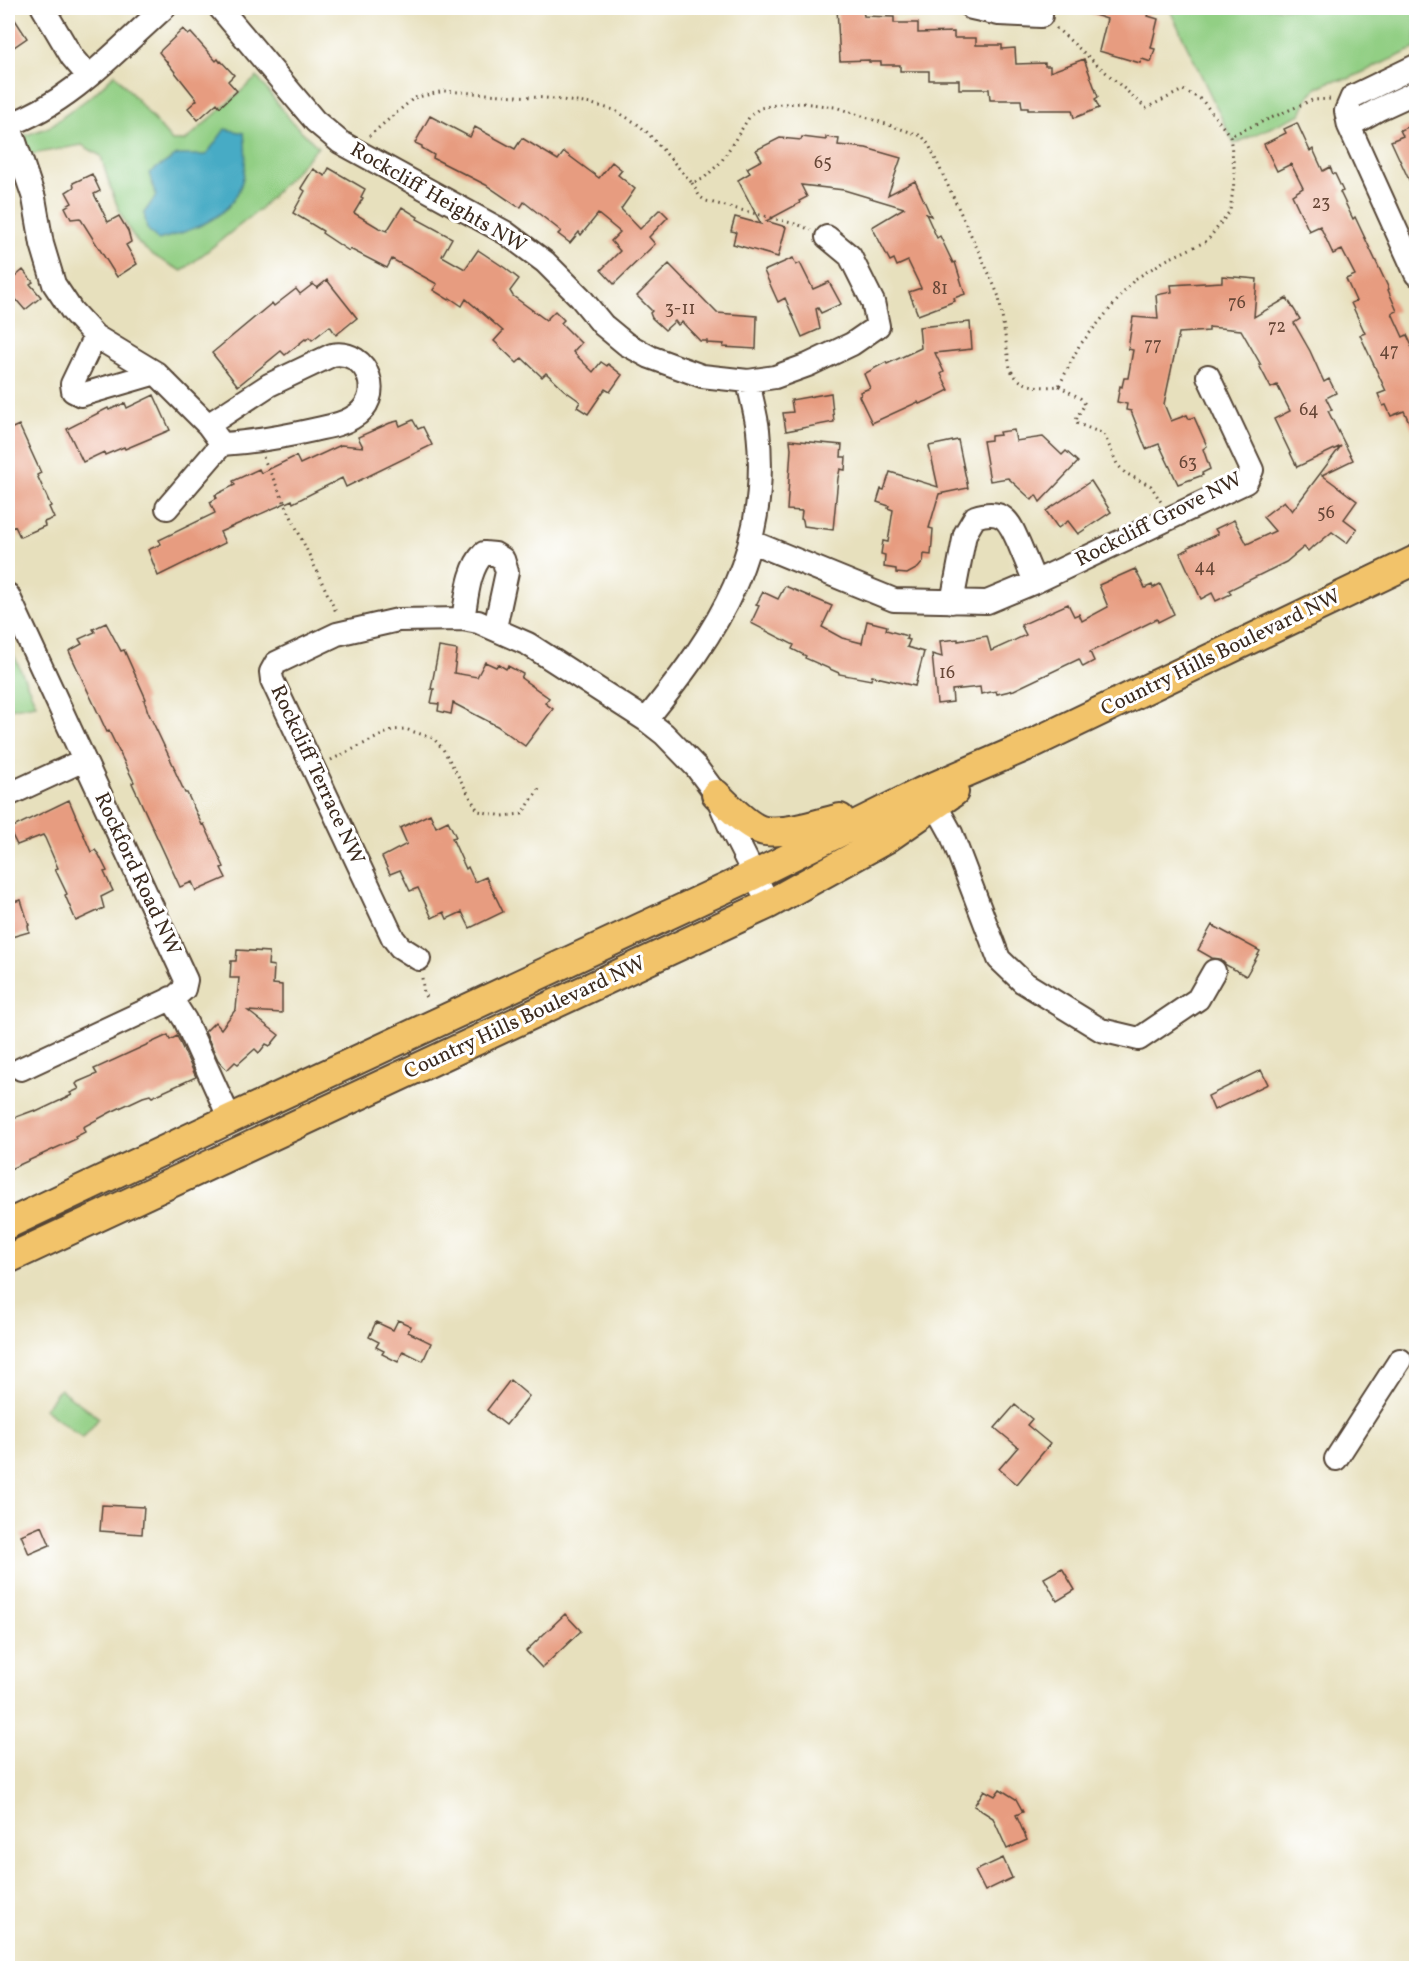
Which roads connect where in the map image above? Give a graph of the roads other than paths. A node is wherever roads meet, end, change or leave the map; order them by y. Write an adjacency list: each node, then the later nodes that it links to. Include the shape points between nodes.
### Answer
1 (43, 8): 7 (street)
2 (164, 8): 7 (street)
3 (220, 8): 16 (street, Rockcliff Heights NW, via 315,121 340,142 506,232 545,262 603,325 626,344 702,376)
4 (972, 8): 5 (street, via 999,15)
5 (1041, 12)
6 (1416, 66): 10 (street, via 1352,97 1346,111)
7 (87, 76): 9 (street, via 59,100)
8 (1416, 92): 10 (street)
9 (8, 124): 13 (street, via 34,198 54,284)
10 (1349, 126): 12 (street)
11 (827, 237): 16 (street, Rockcliff Heights NW, via 850,256 873,302 878,326 852,344 808,365 775,377)
12 (1416, 274)
13 (95, 336): 14 (street); 14 (street, via 72,384 75,393 81,395)
14 (156, 374): 17 (street)
15 (1208, 376): 22 (street, Rockcliff Grove NW, via 1252,470 1246,482)
16 (748, 381): 20 (street, via 759,458 758,511)
17 (208, 425): 18 (street); 18 (street, via 269,385 332,355 351,356 368,376 372,389 367,404 352,419 256,442)
18 (222, 444): 19 (street)
19 (167, 508)
20 (752, 542): 24 (street, Rockcliff Grove NW, via 894,600); 27 (street, via 743,570 715,625)
21 (1416, 560): 31 (main road, Country Hills Boulevard NW)
22 (1035, 582): 24 (street, Rockcliff Grove NW, via 987,602); 24 (street, via 1010,523 986,513 975,517 965,534)
23 (8, 595): 28 (street, Rockford Road NW)
24 (952, 602)
25 (463, 619): 26 (street, Rockcliff Terrace NW); 26 (street, via 477,560 484,553 495,554 503,560 507,572); 34 (street, Rockcliff Terrace NW, via 398,620 337,634 276,663 271,672 393,938)
26 (495, 628): 27 (street, Rockcliff Terrace NW, via 528,644)
27 (646, 720): 29 (street, Rockcliff Terrace NW, via 696,767)
28 (84, 760): 30 (street); 36 (street, Rockford Road NW, via 184,974 184,989)
29 (716, 794): 31 (main road, via 734,813 763,831 800,829); 32 (street, Rockcliff Terrace NW)
30 (8, 795)
31 (919, 799): 32 (main road, Country Hills Boulevard NW); 33 (main road, Country Hills Boulevard NW, via 886,839); 35 (street, via 951,833 999,959 1023,982 1101,1029 1139,1039 1198,999)
32 (754, 875): 33 (street, Rockcliff Terrace NW); 38 (main road, Country Hills Boulevard NW)
33 (769, 904): 40 (main road, Country Hills Boulevard NW)
34 (419, 959)
35 (1214, 971)
36 (171, 998): 37 (street); 38 (street)
37 (21, 1069)
38 (230, 1119): 39 (main road, Country Hills Boulevard NW)
39 (8, 1224)
40 (8, 1259)
41 (1400, 1360): 42 (street)
42 (1336, 1459)

